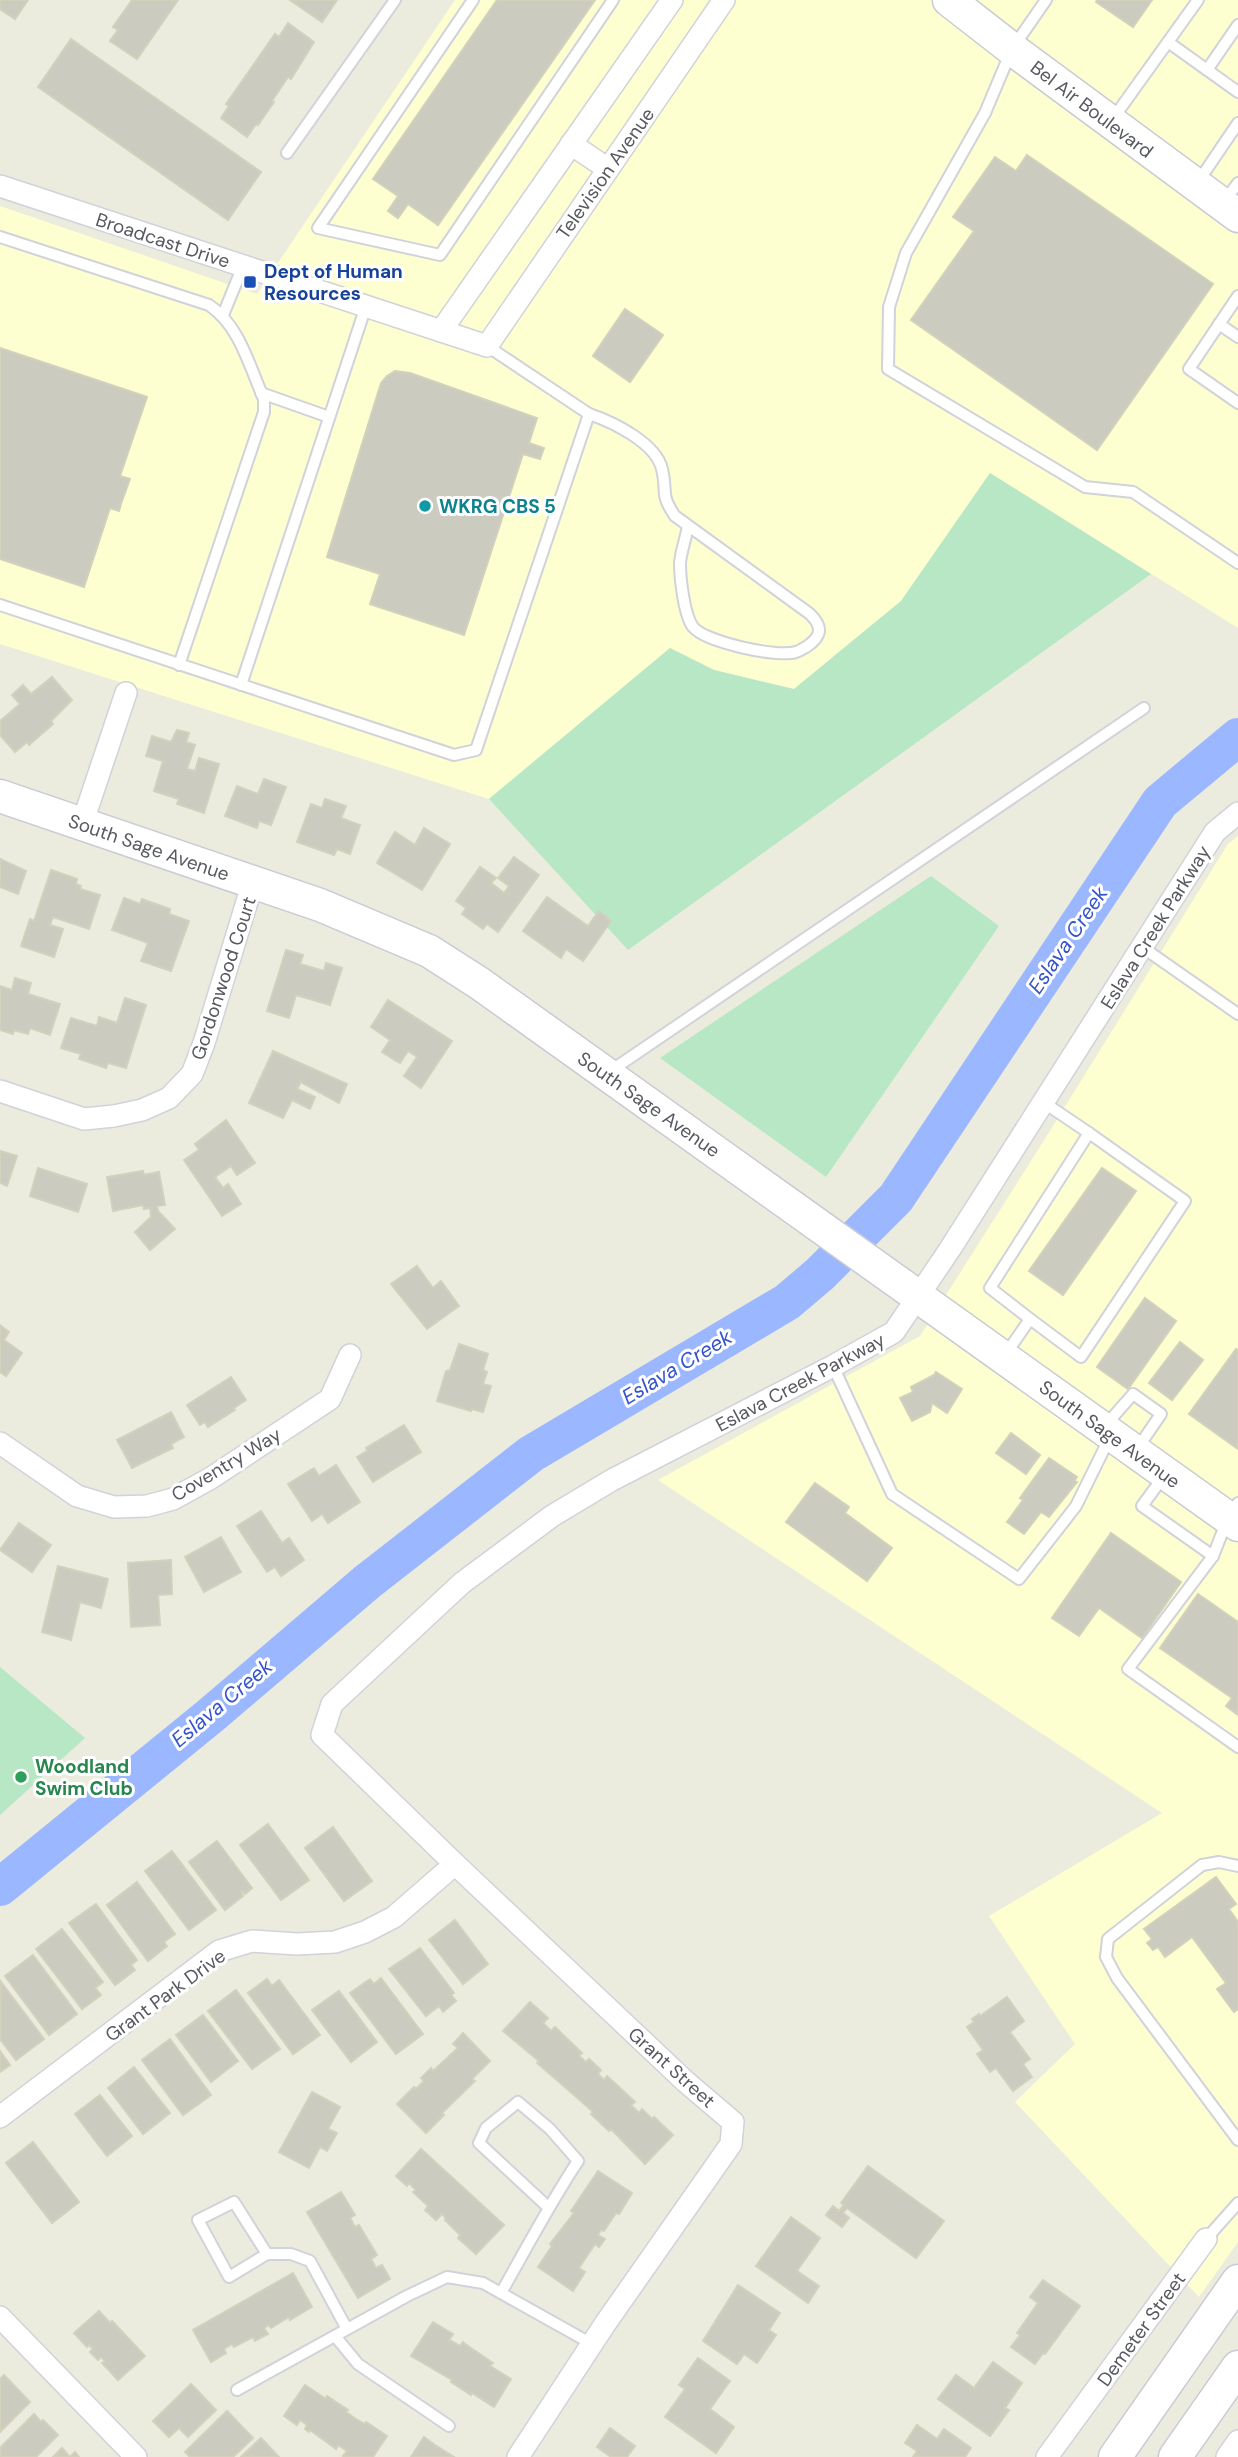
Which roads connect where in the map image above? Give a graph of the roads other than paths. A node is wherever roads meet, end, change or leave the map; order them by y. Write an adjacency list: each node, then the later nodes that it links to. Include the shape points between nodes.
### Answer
1 (395, 0): 17 (lane)
2 (473, 0): 3 (lane, via 318,228 440,255)
3 (613, 0)
4 (672, 0): 16 (street)
5 (724, 0): 18 (street, Television Avenue)
6 (949, 0): 11 (street, Bel Air Boulevard)
7 (1046, 0): 11 (lane)
8 (1198, 0): 10 (lane)
9 (1238, 25): 12 (lane)
10 (1168, 42): 12 (lane); 14 (lane)
11 (1012, 50): 14 (street, Bel Air Boulevard); 36 (lane, via 985,113 906,253 889,307 888,369 1085,487 1133,492)
12 (1207, 70): 13 (lane)
13 (1238, 92)
14 (1110, 122): 20 (street, Bel Air Boulevard)
15 (1238, 123): 20 (lane)
16 (571, 144): 18 (street); 28 (street)
17 (287, 153)
18 (608, 169): 30 (street, Television Avenue)
19 (0, 186): 23 (street, Broadcast Drive)
20 (1195, 186): 21 (street, Bel Air Boulevard)
21 (1233, 201)
22 (0, 237): 26 (lane, via 209,304)
23 (243, 266): 25 (street, Broadcast Drive); 26 (lane)
24 (1238, 296): 27 (lane)
25 (366, 306): 28 (street, Broadcast Drive); 34 (lane)
26 (223, 315): 31 (lane)
27 (1219, 324): 29 (lane); 32 (lane, via 1189,369)
28 (441, 331): 30 (street, Broadcast Drive)
29 (1238, 337)
30 (486, 346): 33 (lane)
31 (261, 393): 34 (lane); 38 (lane, via 264,412)
32 (1238, 403)
33 (589, 414): 35 (lane, via 613,422 650,449 660,463 667,504); 39 (lane, via 476,750 454,755)
34 (329, 417): 39 (lane)
35 (688, 526): 35 (lane, via 818,621 821,631 817,640 796,652 773,652 701,634 692,625 683,594 680,562)
36 (1238, 563)
37 (0, 605): 38 (lane)
38 (179, 665): 39 (lane)
39 (241, 685)
40 (125, 693): 44 (street)
41 (1144, 708): 48 (lane)
42 (0, 796): 44 (street, South Sage Avenue)
43 (1238, 813): 46 (street, Eslava Creek Parkway, via 1215,832)
44 (82, 824): 45 (street, South Sage Avenue)
45 (253, 882): 48 (street, South Sage Avenue, via 429,951); 49 (street, Gordonwood Court, via 192,1074 169,1098 142,1110 84,1119)
46 (1142, 947): 47 (lane); 50 (street, Eslava Creek Parkway)
47 (1238, 1014)
48 (606, 1074): 52 (street, South Sage Avenue)
49 (0, 1091)
50 (1043, 1102): 51 (lane); 52 (street, Eslava Creek Parkway)
51 (1089, 1133): 53 (lane, via 990,1288); 53 (lane, via 1185,1201 1081,1357)
52 (918, 1296): 55 (street, South Sage Avenue); 56 (street, Eslava Creek Parkway, via 894,1332)
53 (1030, 1319): 55 (lane)
54 (350, 1356): 58 (street, Coventry Way, via 330,1399 211,1478 173,1499 147,1506 114,1507 77,1496)
55 (1003, 1358): 57 (street, South Sage Avenue)
56 (833, 1366): 57 (lane, via 892,1494 1019,1579 1076,1506); 62 (street, Eslava Creek Parkway, via 612,1480 552,1516 462,1583 331,1704)
57 (1116, 1438): 59 (street, South Sage Avenue)
58 (0, 1443)
59 (1166, 1474): 60 (street, South Sage Avenue); 61 (lane, via 1142,1506)
60 (1235, 1515): 61 (lane)
61 (1213, 1556): 63 (lane, via 1128,1670)
62 (321, 1735): 64 (street, Grant Street)
63 (1238, 1747)
64 (455, 1864): 66 (street, Grant Park Drive, via 394,1917 365,1932 335,1942 252,1941 219,1951); 77 (street, Grant Street, via 733,2122 731,2144)
65 (1238, 1866): 67 (lane, via 1219,1862 1202,1866 1108,1939 1105,1957)
66 (0, 2117)
67 (1238, 2140)
68 (1238, 2203): 70 (lane, Demeter Street)
69 (549, 2208): 69 (lane, via 578,2161 518,2102 486,2128 479,2143); 73 (lane)
70 (1206, 2239): 84 (street, Demeter Street)
71 (267, 2254): 71 (lane, via 234,2202 198,2220 229,2277); 75 (lane, via 291,2253 310,2261)
72 (1238, 2281): 85 (street)
73 (501, 2293): 75 (lane, via 483,2283 447,2277); 77 (lane)
74 (0, 2317): 82 (street)
75 (347, 2329): 76 (lane)
76 (335, 2336): 79 (lane); 80 (lane, via 358,2364)
77 (592, 2344): 83 (street, Grant Street)
78 (1238, 2367): 86 (street)
79 (237, 2390)
80 (449, 2426)
81 (1238, 2441): 87 (street)
82 (136, 2457)
83 (518, 2457)
84 (1047, 2457)
85 (1115, 2457)
86 (1175, 2457)
87 (1227, 2457)

